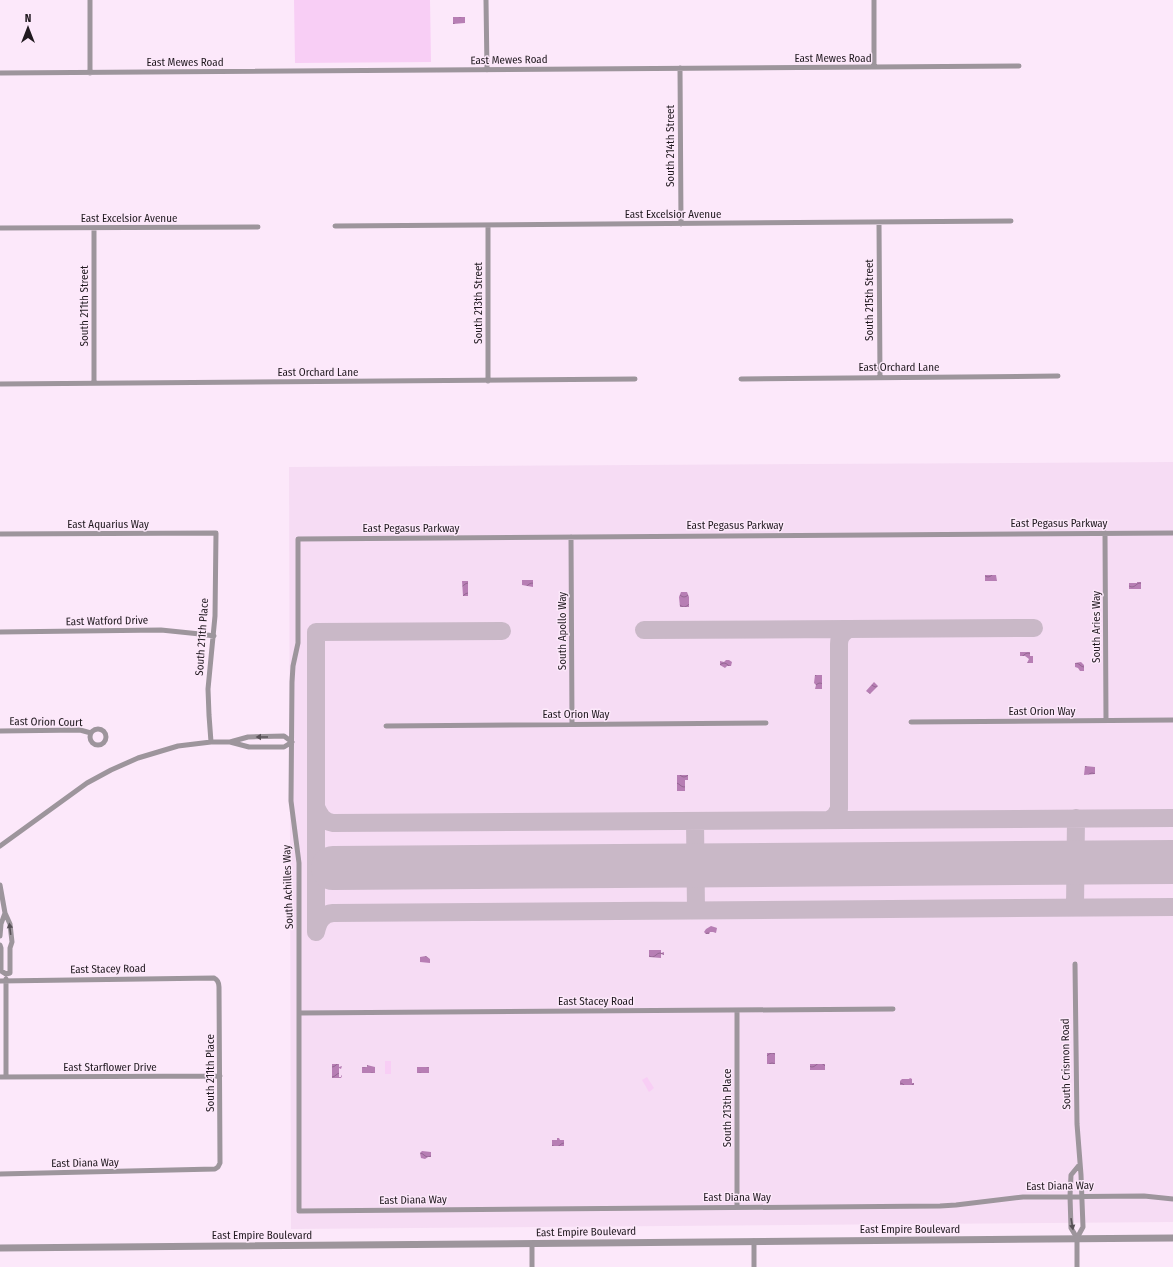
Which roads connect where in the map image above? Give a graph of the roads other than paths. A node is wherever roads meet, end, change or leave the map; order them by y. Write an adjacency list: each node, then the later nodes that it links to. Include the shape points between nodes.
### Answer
1 (90, 0): 9 (street)
2 (486, 0): 7 (street)
3 (874, 0): 5 (street)
4 (1019, 66): 5 (street, East Mewes Road)
5 (874, 67): 6 (street, East Mewes Road)
6 (680, 68): 7 (street, East Mewes Road); 12 (street, South 214th Street)
7 (487, 70): 9 (street, East Mewes Road)
8 (0, 73): 9 (street, East Mewes Road)
9 (90, 73)
10 (1011, 221): 11 (street, East Excelsior Avenue)
11 (879, 222): 12 (street, East Excelsior Avenue); 19 (street, South 215th Street)
12 (681, 224): 13 (street, East Excelsior Avenue)
13 (488, 225): 14 (street, East Excelsior Avenue); 22 (street, South 213th Street)
14 (335, 226)
15 (258, 227): 17 (street, East Excelsior Avenue)
16 (0, 228): 17 (street, East Excelsior Avenue)
17 (94, 228): 23 (street, South 211th Street)
18 (1058, 376): 19 (street, East Orchard Lane)
19 (880, 378): 20 (street, East Orchard Lane)
20 (741, 379)
21 (635, 380): 22 (street, East Orchard Lane)
22 (488, 381): 23 (street, East Orchard Lane)
23 (94, 383): 24 (street, East Orchard Lane)
24 (0, 384)
25 (216, 533): 28 (street, East Aquarius Way); 32 (street, South 211th Place)
26 (1105, 533): 27 (street, East Pegasus Parkway); 29 (street, East Pegasus Parkway); 34 (street, South Aries Way)
27 (1173, 533)
28 (0, 534)
29 (571, 537): 30 (street, East Pegasus Parkway); 37 (street, South Apollo Way)
30 (298, 539): 43 (street, South Achilles Way, via 298,643 292,682)
31 (0, 632): 32 (street, East Watford Drive, via 161,630)
32 (214, 636): 41 (street, South 211th Place, via 208,689)
33 (1173, 720): 34 (street, East Orion Way)
34 (1106, 721): 35 (street, East Orion Way)
35 (911, 722)
36 (766, 723): 37 (street, East Orion Way)
37 (572, 724): 38 (street, East Orion Way)
38 (386, 726)
39 (0, 731): 40 (street, East Orion Court, via 80,730)
40 (91, 733)
41 (211, 742): 42 (street); 44 (street, via 178,746 138,758 111,770 87,783)
42 (230, 742): 43 (street, via 249,747 284,747); 43 (street, one-way to 42, via 284,736 248,737)
43 (292, 742): 57 (street, South Achilles Way, via 292,814 299,863)
44 (0, 846)
45 (0, 885): 46 (street)
46 (5, 913): 47 (street); 49 (street, one-way to 46, via 10,924)
47 (0, 936)
48 (1, 946): 49 (street); 51 (street, via 1,971)
49 (10, 948): 51 (street, via 10,973)
50 (1075, 964): 61 (street, South Crismon Road)
51 (6, 974): 54 (street)
52 (216, 980): 54 (street, East Stacey Road, via 214,978); 58 (street, South 211th Place, via 219,983)
53 (0, 981): 54 (street, East Stacey Road)
54 (6, 981): 60 (street)
55 (893, 1008): 56 (street, East Stacey Road)
56 (737, 1010): 57 (street, East Stacey Road); 67 (street, South 213th Place)
57 (299, 1013): 68 (street, South Achilles Way)
58 (220, 1076): 60 (street, East Starflower Drive); 62 (street, South 211th Place)
59 (0, 1077): 60 (street, East Starflower Drive)
60 (6, 1077)
61 (1080, 1164): 64 (street, via 1072,1175); 65 (street, South Crismon Road)
62 (218, 1166): 63 (street, East Diana Way, via 210,1170)
63 (0, 1174)
64 (1070, 1196): 65 (street, East Diana Way); 67 (street, East Diana Way, via 1010,1198 956,1205); 69 (street, one-way to 69, via 1071,1228)
65 (1082, 1196): 66 (street, East Diana Way, via 1144,1196); 69 (street, South Crismon Road, via 1083,1227)
66 (1173, 1199)
67 (737, 1207): 68 (street, East Diana Way)
68 (299, 1211)
69 (1078, 1238): 70 (street, East Empire Boulevard); 71 (street, East Empire Boulevard); 76 (street)
70 (1173, 1238)
71 (754, 1241): 72 (street, East Empire Boulevard); 75 (street)
72 (532, 1244): 73 (street, East Empire Boulevard); 74 (street)
73 (0, 1248)
74 (532, 1267)
75 (754, 1267)
76 (1078, 1267)

